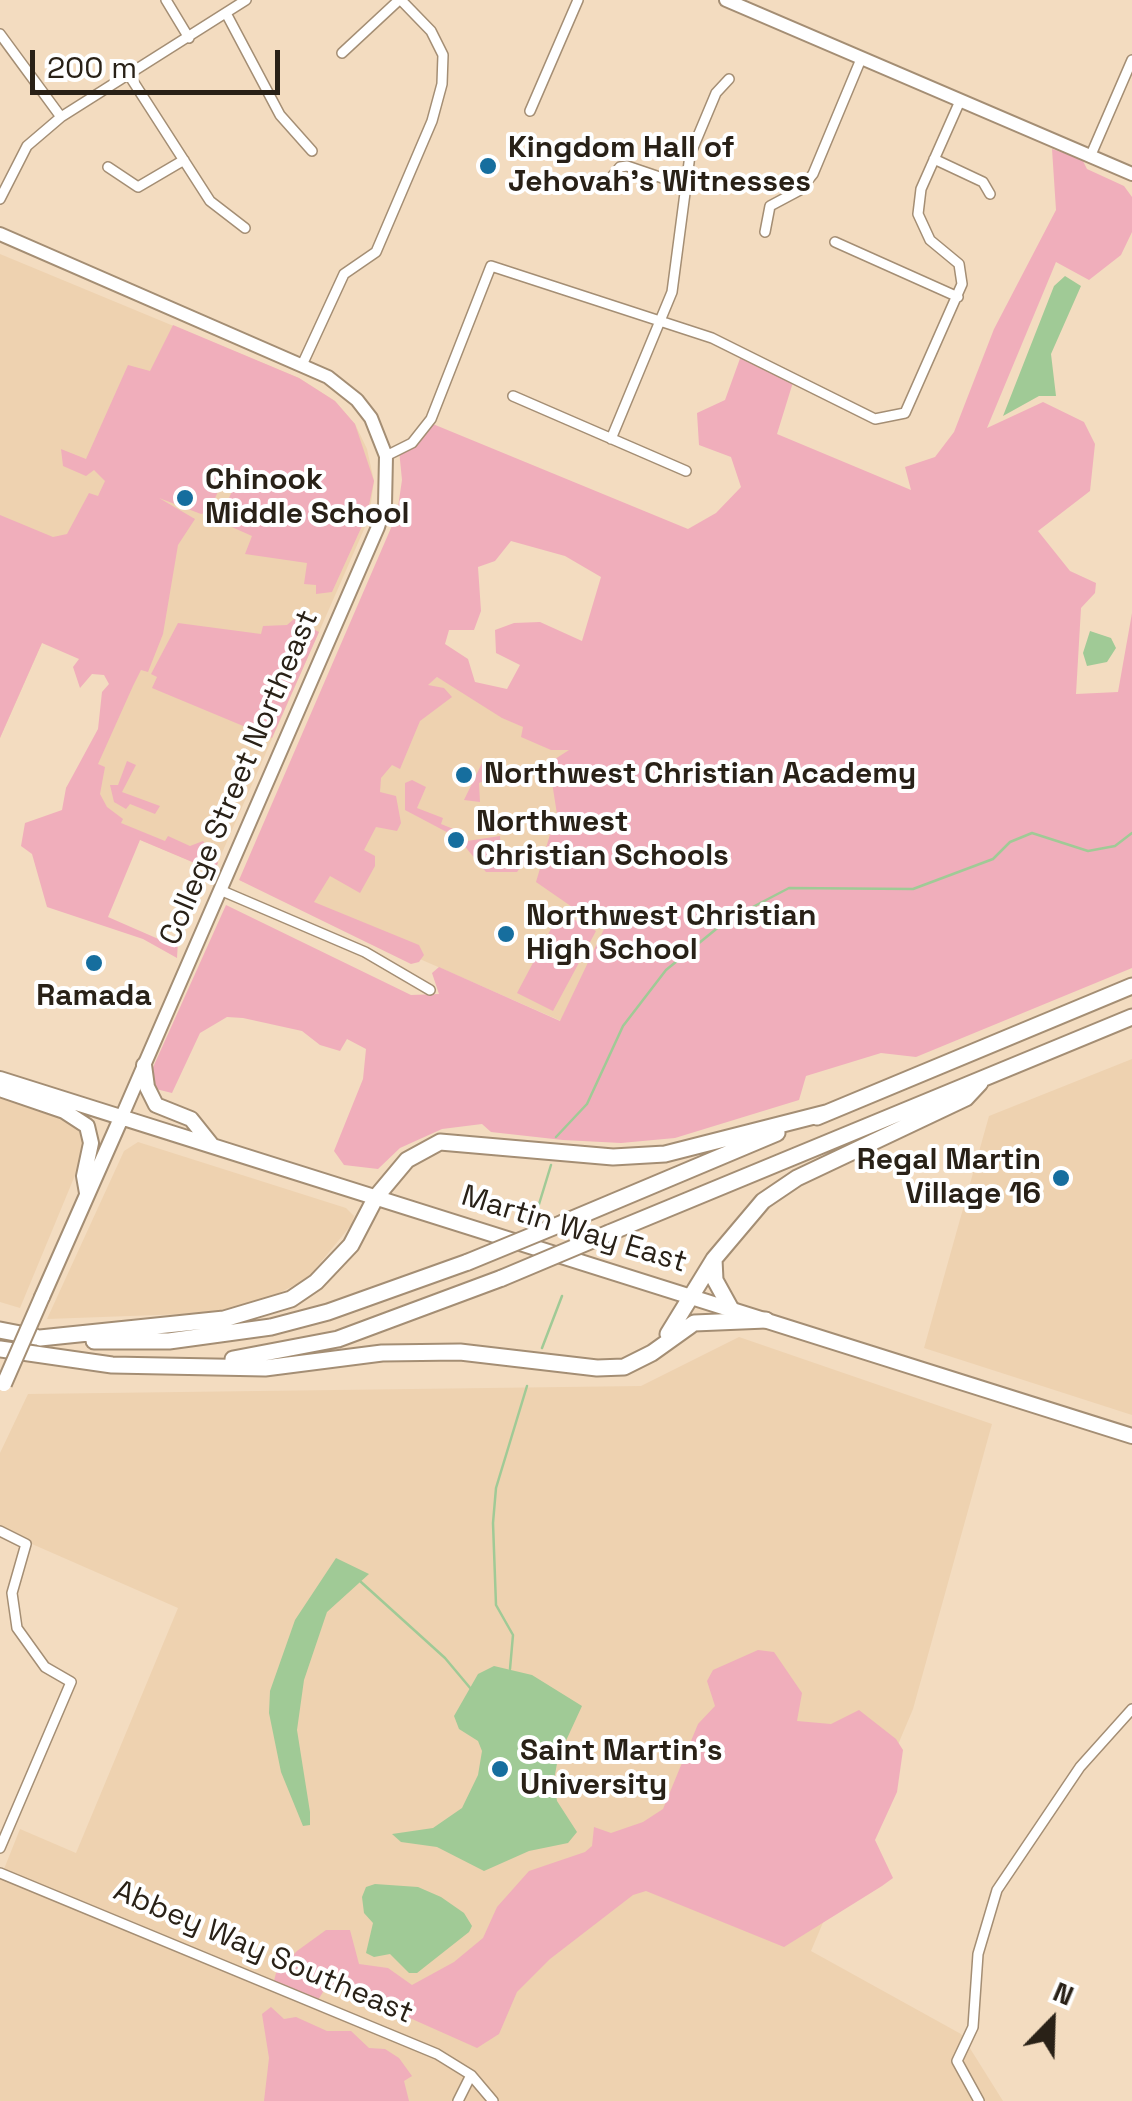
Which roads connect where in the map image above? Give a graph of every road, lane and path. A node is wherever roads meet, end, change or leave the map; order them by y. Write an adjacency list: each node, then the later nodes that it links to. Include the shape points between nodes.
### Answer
1 (166, 0): 7 (street)
2 (246, 0): 6 (street)
3 (400, 0): 9 (street); 33 (street, via 443,55 442,84 376,252 344,274)
4 (578, 0): 15 (street)
5 (730, 1): 10 (street)
6 (227, 15): 7 (street); 17 (street, via 280,115)
7 (189, 38): 12 (street)
8 (2, 41): 16 (street)
9 (342, 53)
10 (862, 59): 14 (street); 28 (street, via 813,174 800,190 770,206)
11 (1132, 60): 18 (street)
12 (129, 75): 16 (street); 20 (street)
13 (729, 79): 24 (street, via 716,92)
14 (960, 101): 18 (street); 19 (street)
15 (530, 110)
16 (61, 117): 26 (street, via 27,146)
17 (312, 151)
18 (1090, 157): 22 (street)
19 (934, 159): 25 (street, via 984,182); 31 (street, via 918,214 930,240 959,264)
20 (184, 160): 21 (street, via 138,187); 27 (street, via 210,201)
21 (108, 167)
22 (1132, 174)
23 (604, 185): 24 (street, via 628,166)
24 (682, 185): 32 (street)
25 (990, 194)
26 (0, 199)
27 (244, 228)
28 (765, 232)
29 (0, 234): 33 (street, College Street Northeast)
30 (835, 242): 31 (street)
31 (958, 297): 32 (street, via 912,403 898,417 875,419)
32 (664, 319): 35 (street); 36 (street, via 491,266 431,418 412,442)
33 (302, 365): 36 (street, College Street Northeast, via 357,400)
34 (513, 396): 35 (street)
35 (611, 439): 37 (street)
36 (386, 456): 38 (street, College Street Northeast, via 378,527)
37 (686, 471)
38 (220, 890): 40 (street, via 365,952); 42 (street, College Street Northeast)
39 (1132, 986): 46 (highway)
40 (430, 990)
41 (1132, 1017): 43 (highway)
42 (144, 1065): 47 (street, College Street Northeast); 48 (main road, via 156,1104 191,1119)
43 (987, 1077): 51 (highway, via 966,1098 797,1178 763,1201); 59 (highway, bridge, via 338,1339)
44 (0, 1079): 47 (main road, Martin Way East)
45 (0, 1089): 49 (main road, via 87,1126)
46 (826, 1113): 50 (highway, via 665,1154 440,1142 416,1152); 56 (highway, bridge, via 468,1262 328,1312 169,1341)
47 (122, 1116): 48 (main road, Martin Way East); 49 (main road)
48 (211, 1144): 50 (main road, Martin Way East)
49 (87, 1195): 60 (main road, bridge)
50 (376, 1197): 52 (main road, Martin Way East); 56 (highway, via 352,1246 291,1299 224,1320)
51 (714, 1259): 52 (highway); 53 (highway, via 715,1280)
52 (690, 1296): 53 (main road, Martin Way East); 57 (highway)
53 (731, 1309): 54 (main road, Martin Way East)
54 (766, 1320): 57 (highway, via 694,1323); 61 (main road, Martin Way East)
55 (0, 1330): 56 (highway)
56 (40, 1338)
57 (661, 1346): 59 (highway, via 610,1368 460,1352 382,1353 265,1368)
58 (0, 1349): 59 (highway, via 75,1362)
59 (184, 1365)
60 (2, 1389)
61 (1132, 1436)
62 (0, 1531): 64 (street, via 26,1544 12,1593 18,1628 45,1667 71,1682)
63 (1132, 1709): 69 (street, via 1080,1767 997,1890 985,1922 973,2026 958,2066)
64 (0, 1848)
65 (0, 1873): 66 (street, Abbey Way Southeast, via 436,2054)
66 (471, 2075): 67 (street); 68 (street, Abbey Way Southeast)
67 (458, 2101)
68 (493, 2101)
69 (980, 2101)

